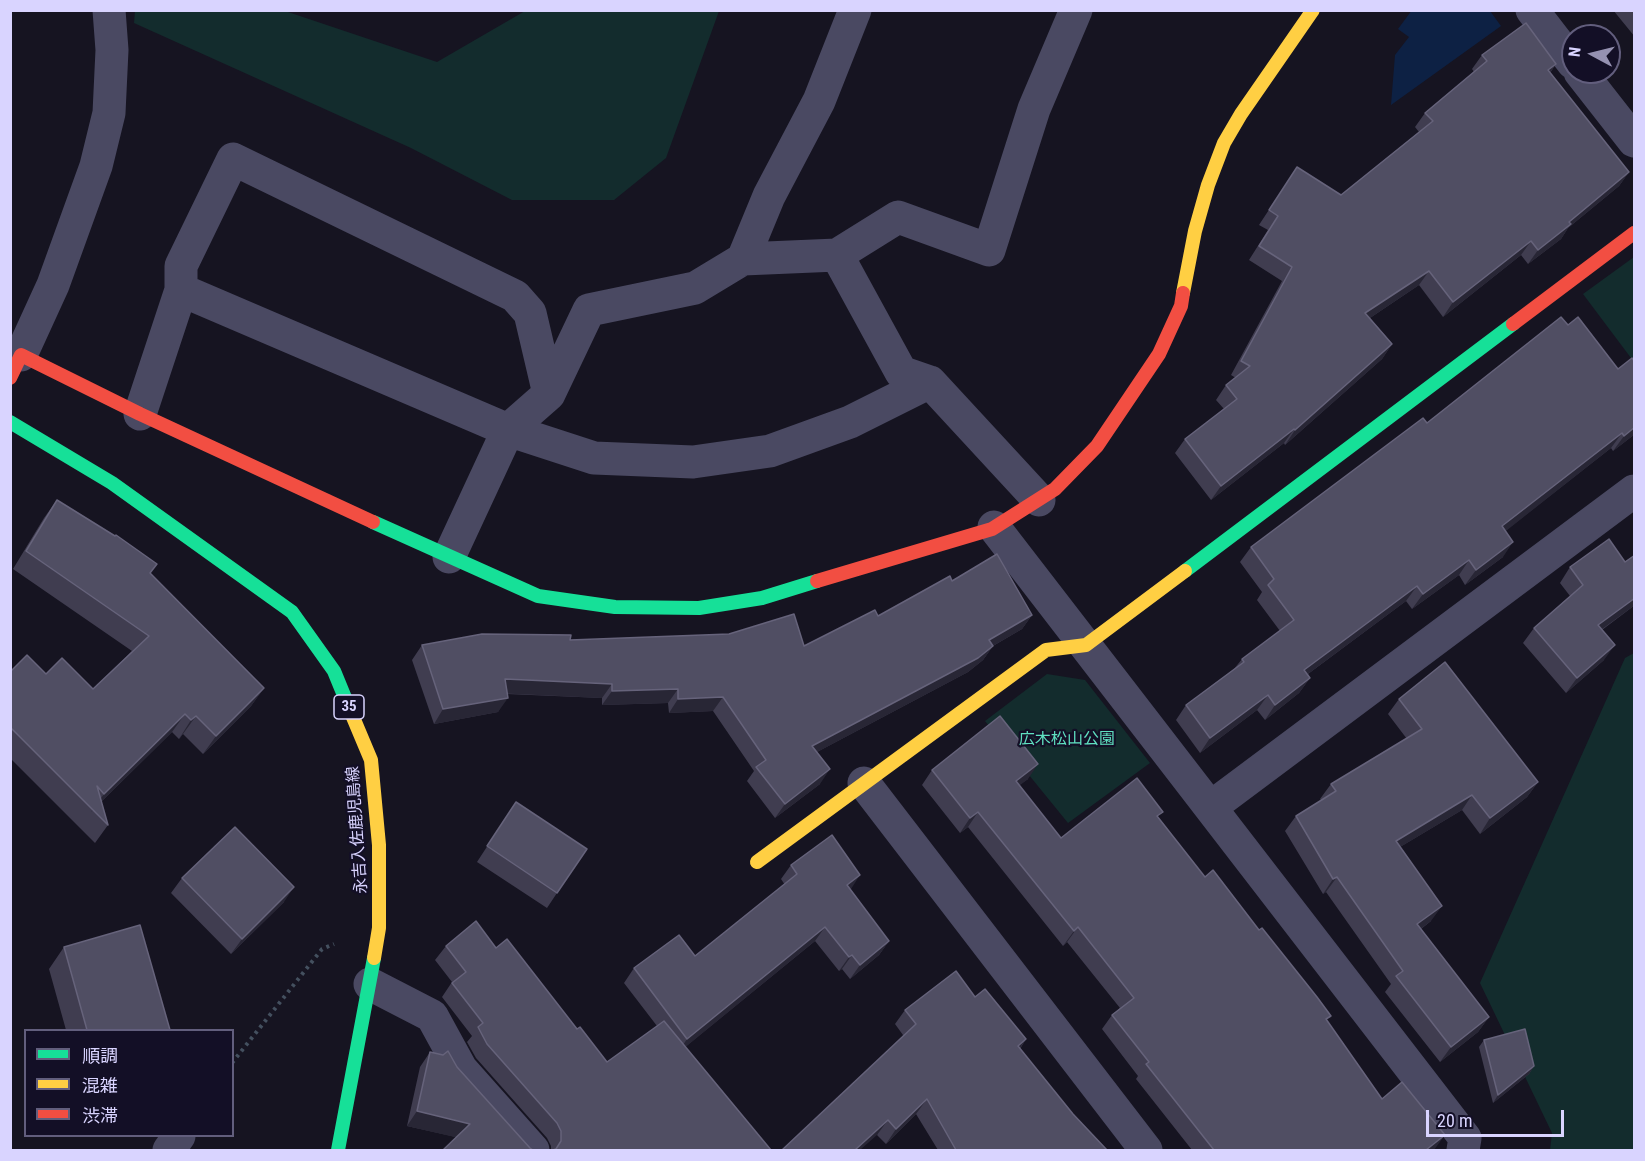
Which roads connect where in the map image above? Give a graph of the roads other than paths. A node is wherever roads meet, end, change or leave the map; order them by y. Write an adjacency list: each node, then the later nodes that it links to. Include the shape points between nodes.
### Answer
1 (109, 10): 13 (street, via 109,113 52,285)
2 (855, 10): 11 (street, via 819,101 769,196)
3 (1076, 10): 10 (street, via 1034,109 989,250 898,217)
4 (1313, 10): 20 (street, via 1224,143 1195,231 1181,306 1159,354 1097,446)
5 (1532, 10): 6 (street)
6 (1561, 47)
7 (1590, 84): 8 (street)
8 (1635, 141)
9 (1635, 233): 23 (street)
10 (837, 255): 11 (street); 14 (street, via 901,372)
11 (743, 259): 15 (street, via 695,288 589,310)
12 (182, 290): 15 (street, via 180,266 233,159 515,296 530,313); 16 (street); 18 (street)
13 (16, 367): 16 (street)
14 (930, 382): 18 (street, via 850,422 770,451 693,462 594,458); 20 (street)
15 (549, 394): 18 (street)
16 (140, 414): 22 (street)
17 (10, 422): 27 (street, 永吉入佐鹿児島線 / 35, via 112,483 291,612 334,671 371,760 379,845 379,928)
18 (508, 430): 22 (street)
19 (1635, 491): 25 (street)
20 (1040, 500): 21 (street)
21 (994, 527): 22 (street, via 762,597 699,608 615,607 538,596); 23 (street)
22 (449, 557)
23 (1086, 645): 24 (street, via 1047,650); 25 (street)
24 (864, 783): 26 (street); 32 (street)
25 (1211, 807): 33 (street, via 1466,1137)
26 (757, 862)
27 (370, 984): 30 (street, 永吉入佐鹿児島線 / 35); 31 (street, via 432,1017 461,1069)
28 (178, 1137): 29 (street)
29 (169, 1150)
30 (338, 1150)
31 (533, 1150)
32 (1146, 1150)
33 (1463, 1150)

